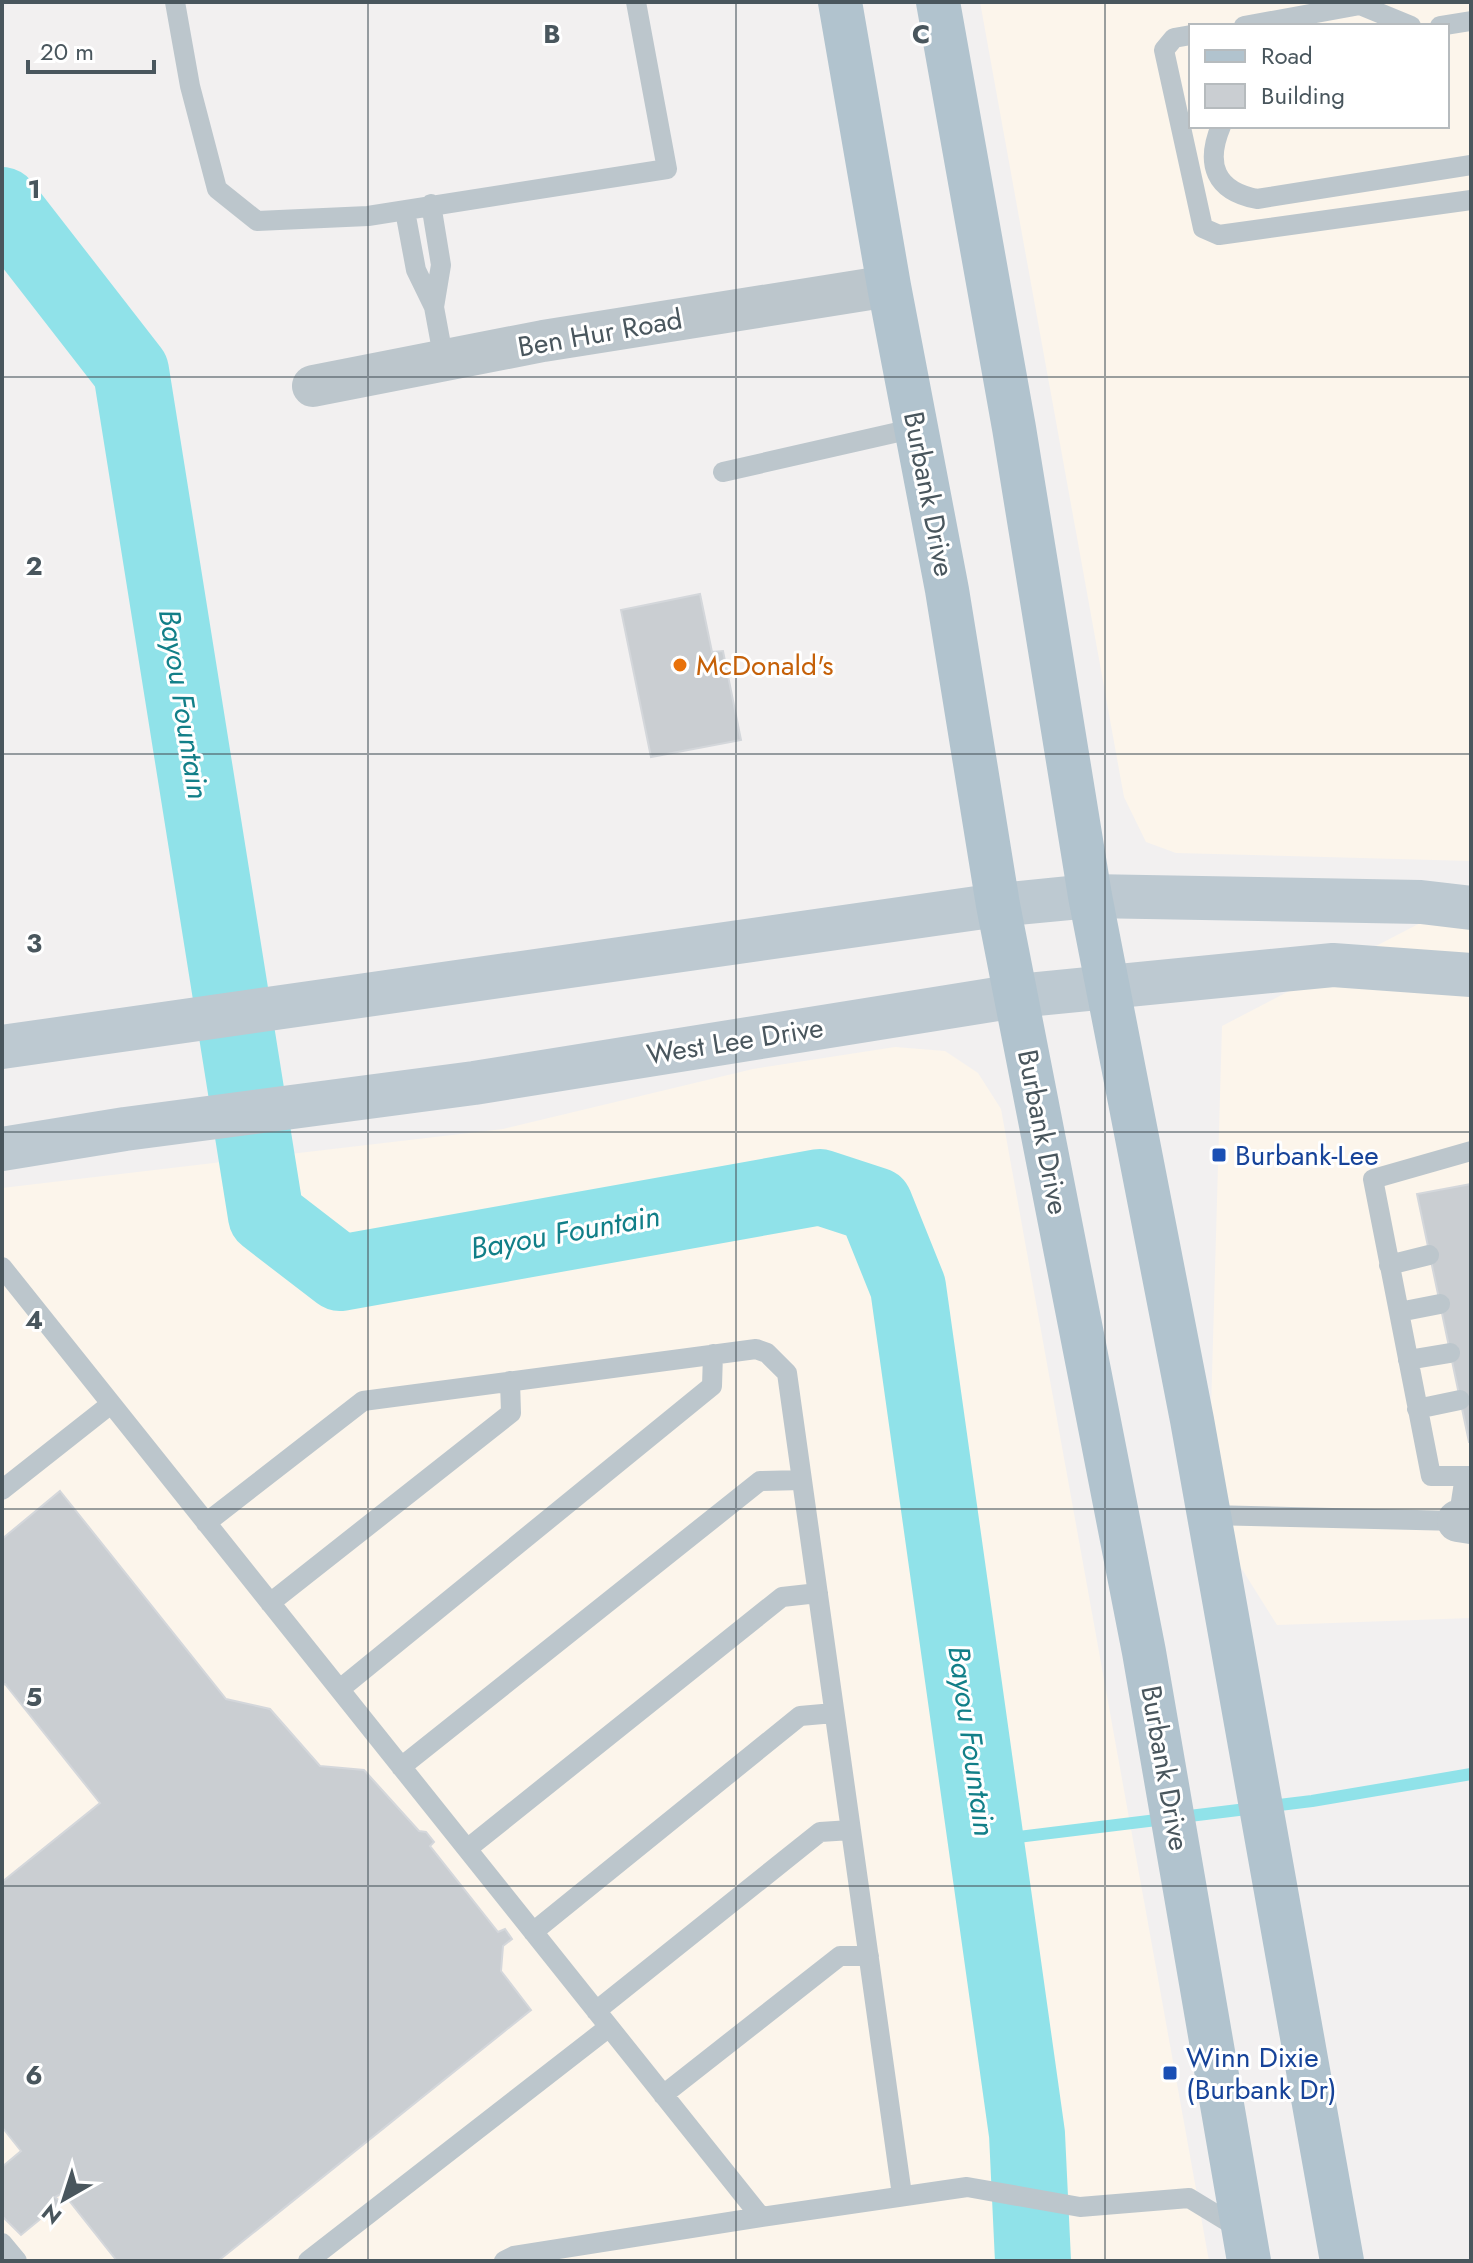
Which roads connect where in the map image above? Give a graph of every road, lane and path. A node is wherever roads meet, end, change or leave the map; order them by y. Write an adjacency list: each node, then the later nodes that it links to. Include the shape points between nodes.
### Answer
1 (175, 2): 16 (lane, via 217,189 257,221)
2 (636, 2): 15 (lane, via 667,169)
3 (840, 2): 17 (main road, Burbank Drive)
4 (938, 2): 23 (main road)
5 (1471, 21): 8 (lane)
6 (1255, 24): 7 (lane, via 1360,5)
7 (1406, 24)
8 (1449, 25)
9 (1189, 35): 14 (lane, via 1174,38 1164,50 1203,228 1219,235)
10 (1207, 128): 12 (lane)
11 (1220, 128): 12 (lane)
12 (1212, 159): 13 (lane, via 1223,185 1238,196 1257,199)
13 (1471, 165)
14 (1471, 200)
15 (431, 204): 16 (lane); 18 (lane, via 441,265)
16 (405, 211): 18 (lane, via 416,270)
17 (889, 286): 19 (street, Ben Hur Road); 21 (main road, Burbank Drive)
18 (434, 307): 19 (lane)
19 (444, 361): 20 (street, Ben Hur Road)
20 (313, 386)
21 (916, 428): 22 (lane); 24 (main road, Burbank Drive)
22 (723, 472)
23 (1090, 896): 24 (main road); 25 (main road, via 1421,902); 27 (main road)
24 (998, 905): 28 (main road, Burbank Drive); 29 (main road)
25 (1471, 908)
26 (1471, 975): 27 (main road, West Lee Drive, via 1333,965)
27 (1108, 986): 28 (main road, West Lee Drive); 47 (main road)
28 (1016, 996): 30 (main road, West Lee Drive, via 474,1083); 64 (main road, Burbank Drive)
29 (2, 1047)
30 (2, 1149)
31 (1471, 1151): 33 (lane, via 1373,1179)
32 (1429, 1255): 33 (lane)
33 (1389, 1265): 36 (lane)
34 (2, 1267): 42 (lane)
35 (1440, 1304): 36 (lane)
36 (1399, 1312): 39 (lane)
37 (1450, 1353): 39 (lane)
38 (713, 1354): 40 (lane); 45 (lane, via 756,1349 787,1373); 52 (lane, via 712,1386)
39 (1408, 1360): 43 (lane)
40 (510, 1381): 49 (lane, via 363,1401); 51 (lane, via 511,1413)
41 (1460, 1400): 43 (lane)
42 (111, 1404): 46 (lane); 49 (lane)
43 (1417, 1409): 44 (lane, via 1431,1476)
44 (1468, 1476): 48 (lane)
45 (802, 1480): 50 (lane); 54 (lane, via 760,1481)
46 (2, 1490)
47 (1208, 1515): 48 (lane); 68 (main road)
48 (1465, 1522)
49 (206, 1523): 51 (lane)
50 (818, 1593): 53 (lane); 56 (lane, via 782,1597)
51 (270, 1603): 52 (lane)
52 (340, 1689): 54 (lane)
53 (834, 1713): 55 (lane); 57 (lane, via 800,1716)
54 (401, 1767): 56 (lane)
55 (851, 1830): 58 (lane); 59 (lane, via 820,1832)
56 (467, 1849): 57 (lane)
57 (533, 1932): 59 (lane)
58 (869, 1956): 60 (lane, via 840,1956); 61 (lane)
59 (603, 2019): 60 (lane); 66 (lane)
60 (663, 2095): 62 (lane)
61 (902, 2195): 62 (lane); 64 (lane, via 967,2187 1080,2207 1189,2198)
62 (761, 2217): 67 (lane)
63 (2, 2243): 65 (lane)
64 (1255, 2251)
65 (17, 2261)
66 (308, 2261)
67 (504, 2261)
68 (1342, 2261)

